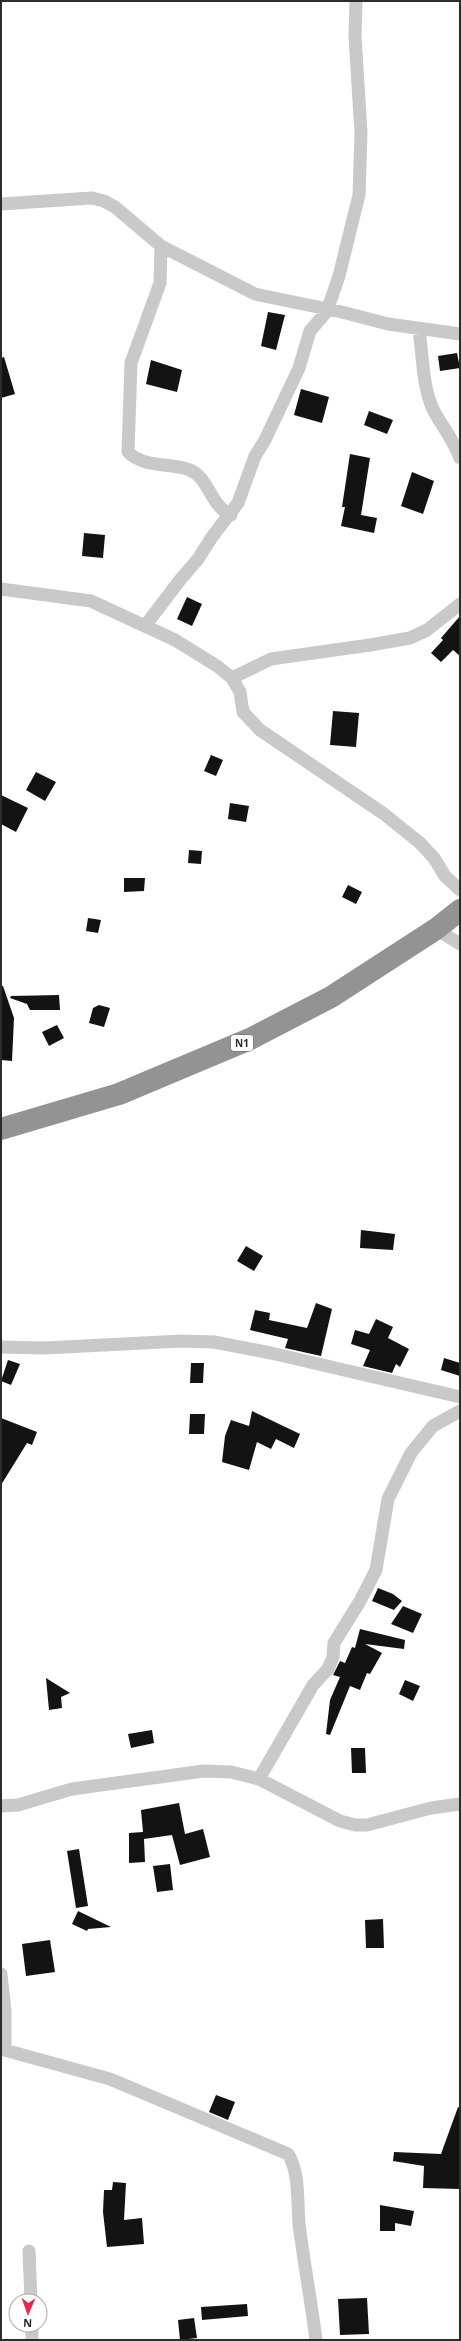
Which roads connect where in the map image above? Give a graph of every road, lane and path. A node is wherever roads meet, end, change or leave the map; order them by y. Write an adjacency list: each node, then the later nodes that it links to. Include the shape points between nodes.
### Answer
1 (356, 1): 4 (street, via 355,36 361,133 359,195 339,276)
2 (1, 204): 3 (street, via 92,198 104,201)
3 (161, 246): 4 (street, via 255,294); 8 (street, via 160,283 131,363 128,452 134,458 197,474 216,504 223,512)
4 (327, 310): 5 (street); 8 (street, via 310,331 299,368 255,456)
5 (419, 330): 6 (street); 7 (street, via 427,389 436,415 450,435)
6 (460, 334)
7 (460, 458)
8 (231, 515): 11 (street, via 219,527 198,559)
9 (1, 589): 11 (street, via 91,601)
10 (460, 604): 12 (street, via 427,630 410,638 271,658)
11 (146, 626): 12 (street, via 175,640)
12 (232, 678): 13 (street, via 240,692 243,712 255,725 384,814 420,843 434,858 444,876)
13 (460, 890)
14 (460, 910): 15 (highway, N1)
15 (436, 929): 16 (street); 17 (highway, N1, via 331,997 250,1039 119,1094)
16 (460, 944)
17 (1, 1129)
18 (1, 1346): 19 (street, via 45,1348 182,1341 214,1342)
19 (460, 1397)
20 (460, 1412): 21 (street, via 433,1426 411,1453 388,1499 376,1570 334,1643 333,1657 328,1668 313,1685)
21 (259, 1779): 22 (street, via 340,1821 355,1825 367,1826 431,1808); 23 (street, via 231,1772 204,1771 72,1789 18,1805)
22 (460, 1804)
23 (1, 1806)
24 (1, 1974): 25 (street, via 5,2011)
25 (3, 2049): 28 (street, via 110,2079 288,2154 293,2162)
26 (30, 2251): 27 (street)
27 (31, 2293)
28 (316, 2340)

